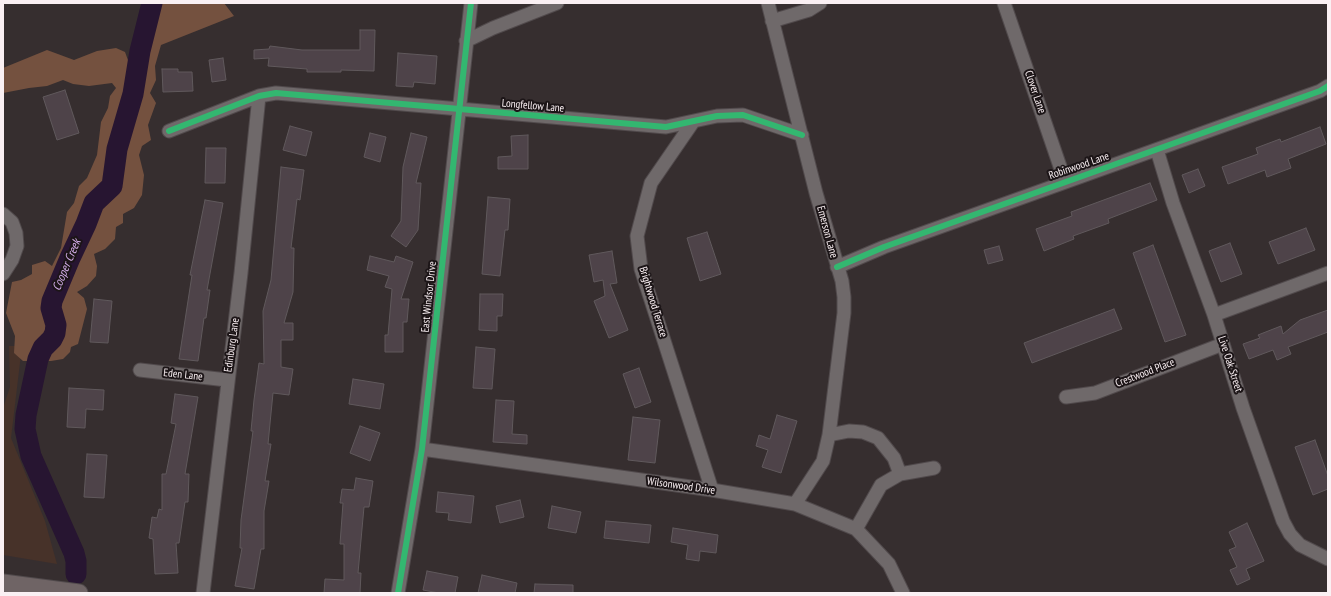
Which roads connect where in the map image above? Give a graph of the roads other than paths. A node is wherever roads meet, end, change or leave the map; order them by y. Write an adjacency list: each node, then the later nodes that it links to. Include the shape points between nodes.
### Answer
1 (471, 3): 7 (street, East Windsor Drive)
2 (557, 3): 7 (street)
3 (768, 3): 6 (street, Emerson Lane)
4 (820, 3): 6 (street, via 809,10)
5 (1004, 3): 15 (street, Clover Lane)
6 (772, 21): 13 (street, Emerson Lane)
7 (466, 41): 10 (street, East Windsor Drive)
8 (1328, 86): 14 (street, Robinwood Lane)
9 (259, 96): 10 (street, Longfellow Lane, via 276,93); 12 (street, Longfellow Lane); 23 (street, Edinburg Lane)
10 (460, 110): 11 (street, Longfellow Lane, via 666,127); 26 (street, East Windsor Drive)
11 (693, 122): 13 (street, Longfellow Lane, via 717,116 743,115); 29 (street, Brightwood Terrace, via 651,183 637,236 641,269)
12 (169, 131)
13 (802, 135): 17 (street, Emerson Lane)
14 (1157, 150): 15 (street, Robinwood Lane); 20 (street, Live Oak Street, via 1173,203)
15 (1065, 182): 17 (street, Robinwood Lane, via 884,247)
16 (3, 214): 19 (street, via 12,222 17,246)
17 (837, 267): 25 (street, Emerson Lane, via 842,281 844,312)
18 (1328, 273): 20 (street)
19 (3, 274)
20 (1214, 314): 21 (street, Live Oak Street)
21 (1223, 344): 24 (street, Crestwood Place, via 1095,393); 32 (street, Live Oak Street, via 1283,521 1300,545)
22 (140, 370): 23 (street, Eden Lane)
23 (227, 380): 35 (street, Edinburg Lane)
24 (1066, 397)
25 (830, 435): 28 (street, via 849,431 863,432 878,438 894,458); 30 (street, Emerson Lane, via 824,461)
26 (422, 449): 29 (street, Wilsonwood Drive); 36 (street, East Windsor Drive)
27 (934, 468): 28 (street)
28 (900, 474): 31 (street, via 882,485)
29 (712, 490): 30 (street, Wilsonwood Drive)
30 (795, 504): 31 (street, Wilsonwood Drive)
31 (856, 529): 37 (street, Wilsonwood Drive, via 889,564)
32 (1328, 559)
33 (10, 587): 34 (main road)
34 (79, 593)
35 (203, 593)
36 (398, 593)
37 (904, 593)

